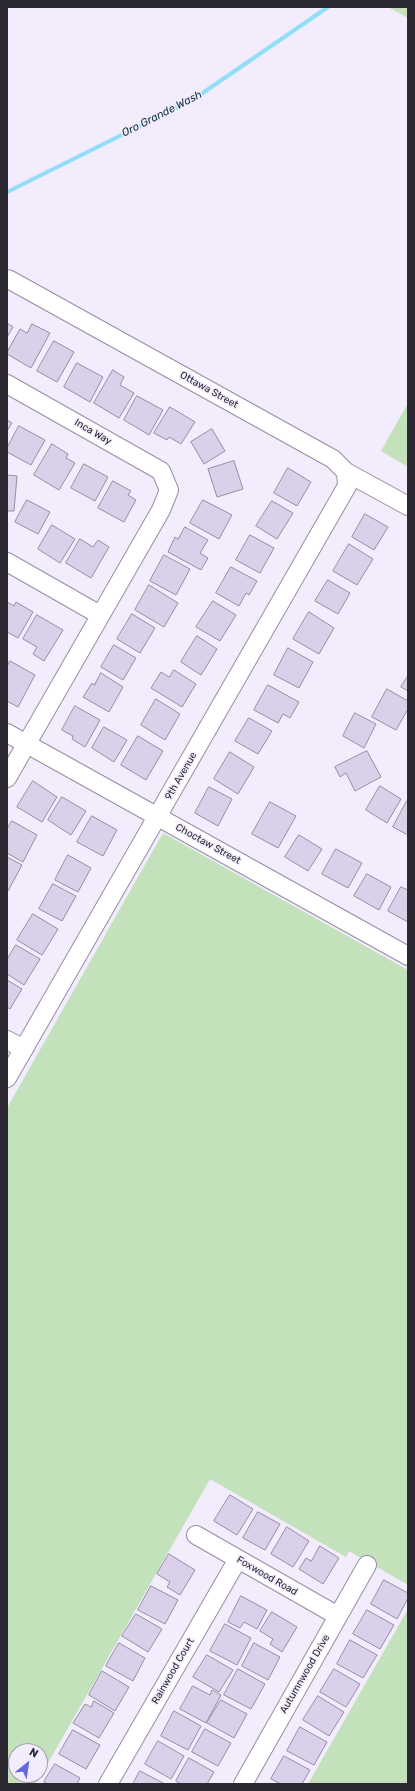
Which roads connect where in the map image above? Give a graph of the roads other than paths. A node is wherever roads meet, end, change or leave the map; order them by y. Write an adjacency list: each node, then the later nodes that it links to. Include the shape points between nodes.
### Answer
1 (7, 279): 3 (street, Ottawa Street, via 333,459)
2 (7, 384): 6 (street, Inca Way, via 161,471 169,490 161,510)
3 (346, 472): 4 (street, Ottawa Street); 10 (street, 9th Avenue, via 347,486)
4 (408, 506)
5 (7, 562): 6 (street)
6 (100, 615): 8 (street)
7 (7, 733): 8 (street, Choctaw Street)
8 (26, 744): 9 (street); 10 (street, Choctaw Street)
9 (7, 778)
10 (158, 816): 11 (street, Choctaw Street); 13 (street, 9th Avenue)
11 (408, 956)
12 (7, 1040): 13 (street)
13 (24, 1049): 14 (street, 9th Avenue)
14 (7, 1078)
15 (196, 1535): 16 (street, Foxwood Road)
16 (238, 1559): 18 (street, Foxwood Road); 19 (street, Rainwood Court)
17 (367, 1565): 18 (street, Autumnwood Drive)
18 (338, 1616): 20 (street, Autumnwood Drive)
19 (108, 1784)
20 (243, 1784)

